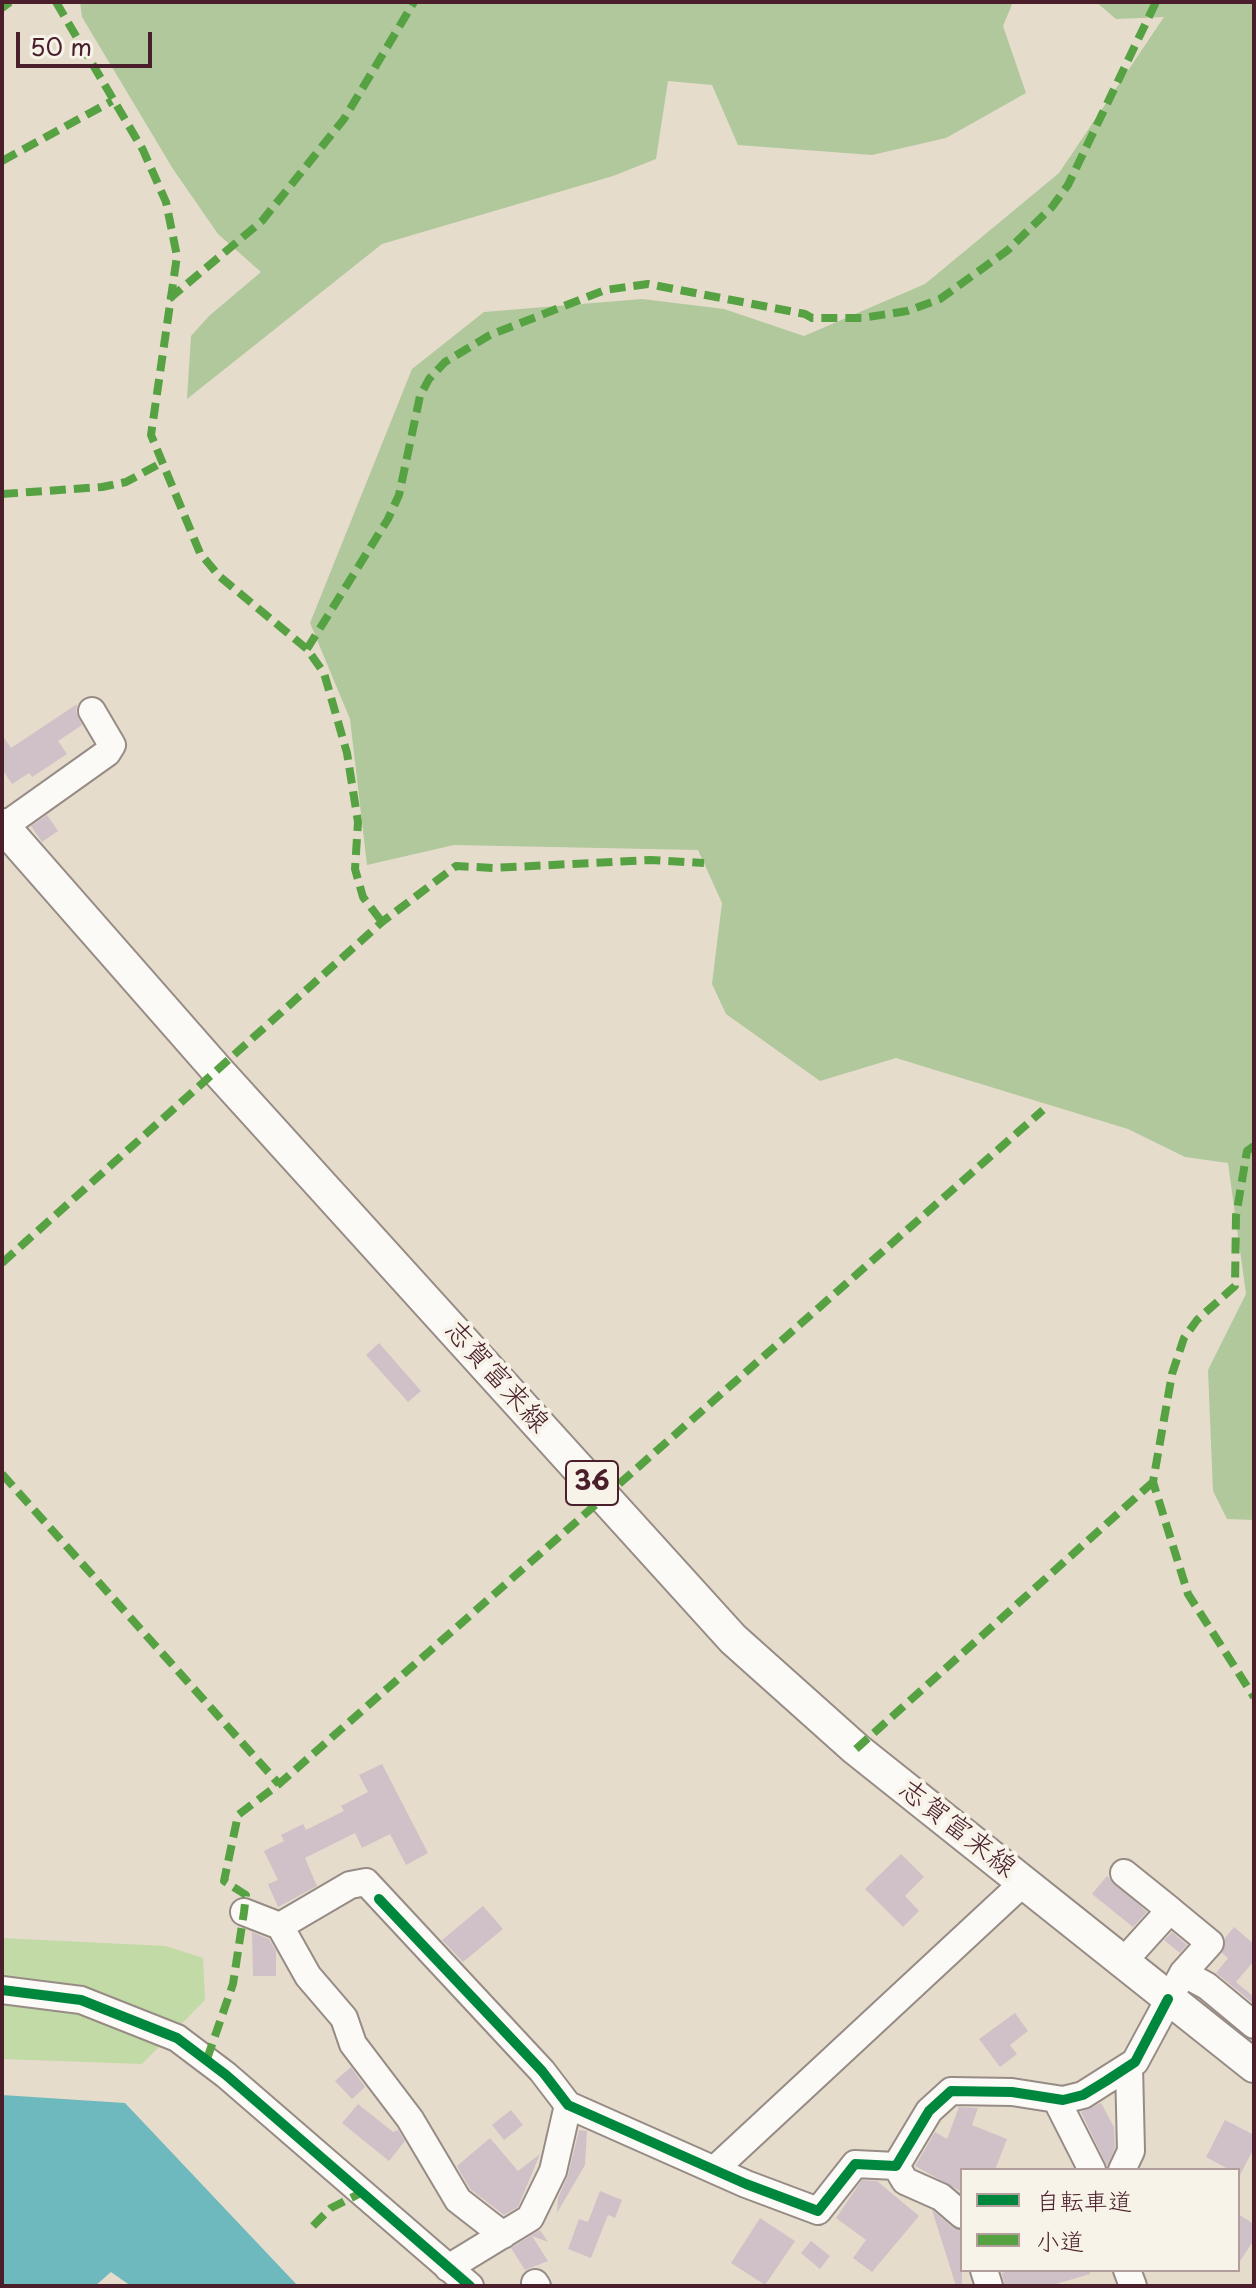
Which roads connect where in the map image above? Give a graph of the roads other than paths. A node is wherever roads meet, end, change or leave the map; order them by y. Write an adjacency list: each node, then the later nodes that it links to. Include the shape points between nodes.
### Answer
1 (92, 711): 2 (street, via 112,745 107,753)
2 (3, 826): 4 (main road, 志賀富来線 / 36, via 733,1639 856,1749)
3 (1124, 1873): 5 (street)
4 (1024, 1882): 8 (main road, 志賀富来線 / 36); 19 (street)
5 (1170, 1910): 8 (street); 9 (street, via 1210,1943)
6 (244, 1912): 7 (street)
7 (280, 1926): 15 (street, via 350,1885 366,1882); 21 (street, via 458,2200)
8 (1123, 1962): 9 (main road, 志賀富来線 / 36)
9 (1176, 1986): 11 (street, via 1207,1986); 12 (main road, 志賀富来線 / 36); 13 (street)
10 (2, 1990): 22 (street, via 81,2000 177,2038)
11 (1254, 2025)
12 (1250, 2055)
13 (1129, 2066): 14 (street, via 1083,2095); 18 (street, via 1131,2151)
14 (1056, 2099): 16 (street, via 951,2091 929,2111); 17 (street)
15 (568, 2105): 19 (street); 21 (street, via 553,2171 530,2218)
16 (896, 2166): 19 (street, via 855,2164 818,2211); 20 (street, via 905,2181 941,2197)
17 (1091, 2168)
18 (1123, 2168)
19 (715, 2169)
20 (960, 2213)
21 (503, 2235): 22 (street)
22 (448, 2268): 23 (street)
23 (470, 2286)

